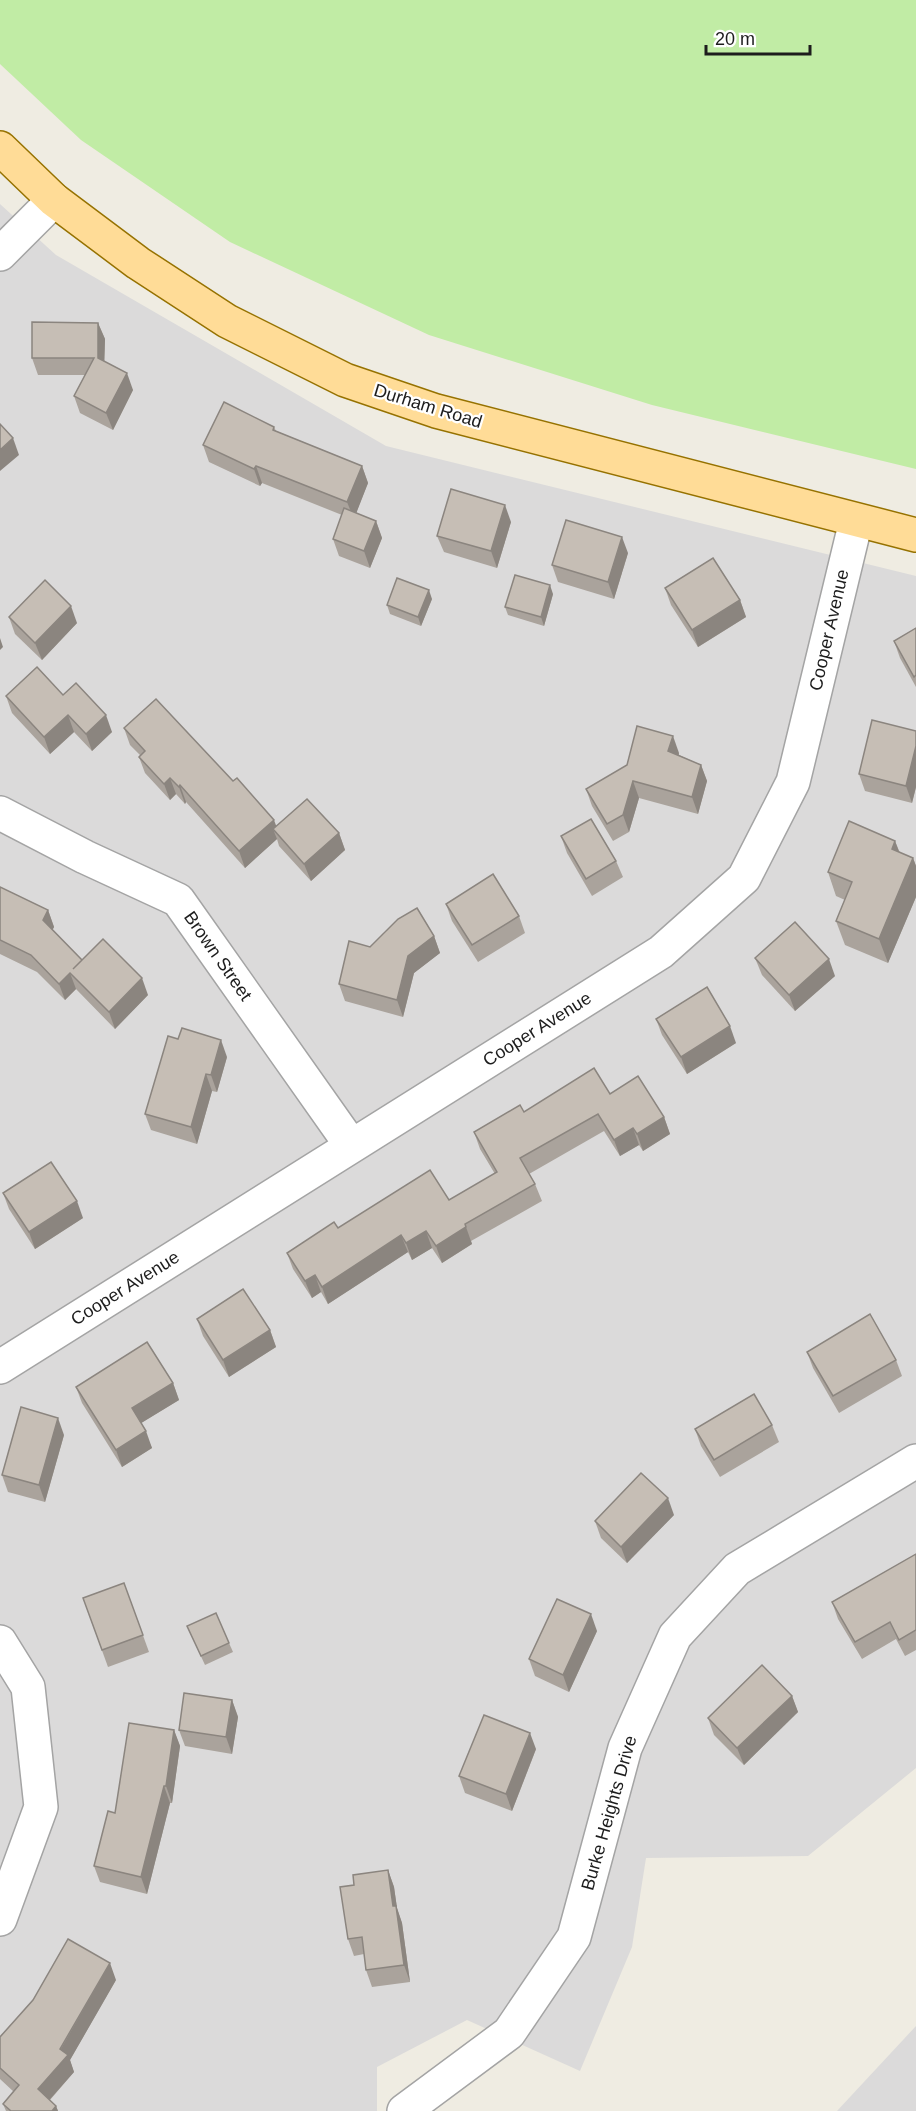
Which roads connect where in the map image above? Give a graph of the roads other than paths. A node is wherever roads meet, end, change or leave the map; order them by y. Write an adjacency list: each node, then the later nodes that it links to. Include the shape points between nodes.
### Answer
1 (0, 148): 2 (main road, Durham Road)
2 (54, 200): 3 (street); 4 (main road, Durham Road, via 138,263 227,321 345,380 435,411)
3 (0, 254)
4 (855, 521): 5 (main road, Durham Road); 7 (street, Cooper Avenue, via 793,782 744,878 661,952)
5 (916, 535)
6 (0, 813): 7 (street, Brown Street, via 85,858 178,900)
7 (351, 1145): 8 (street, Cooper Avenue)
8 (0, 1367)
9 (916, 1461): 12 (street, Burke Heights Drive, via 736,1569 675,1636 625,1748 574,1937 509,2033)
10 (0, 1642): 11 (street, via 28,1687 41,1807)
11 (0, 1919)
12 (404, 2111)

